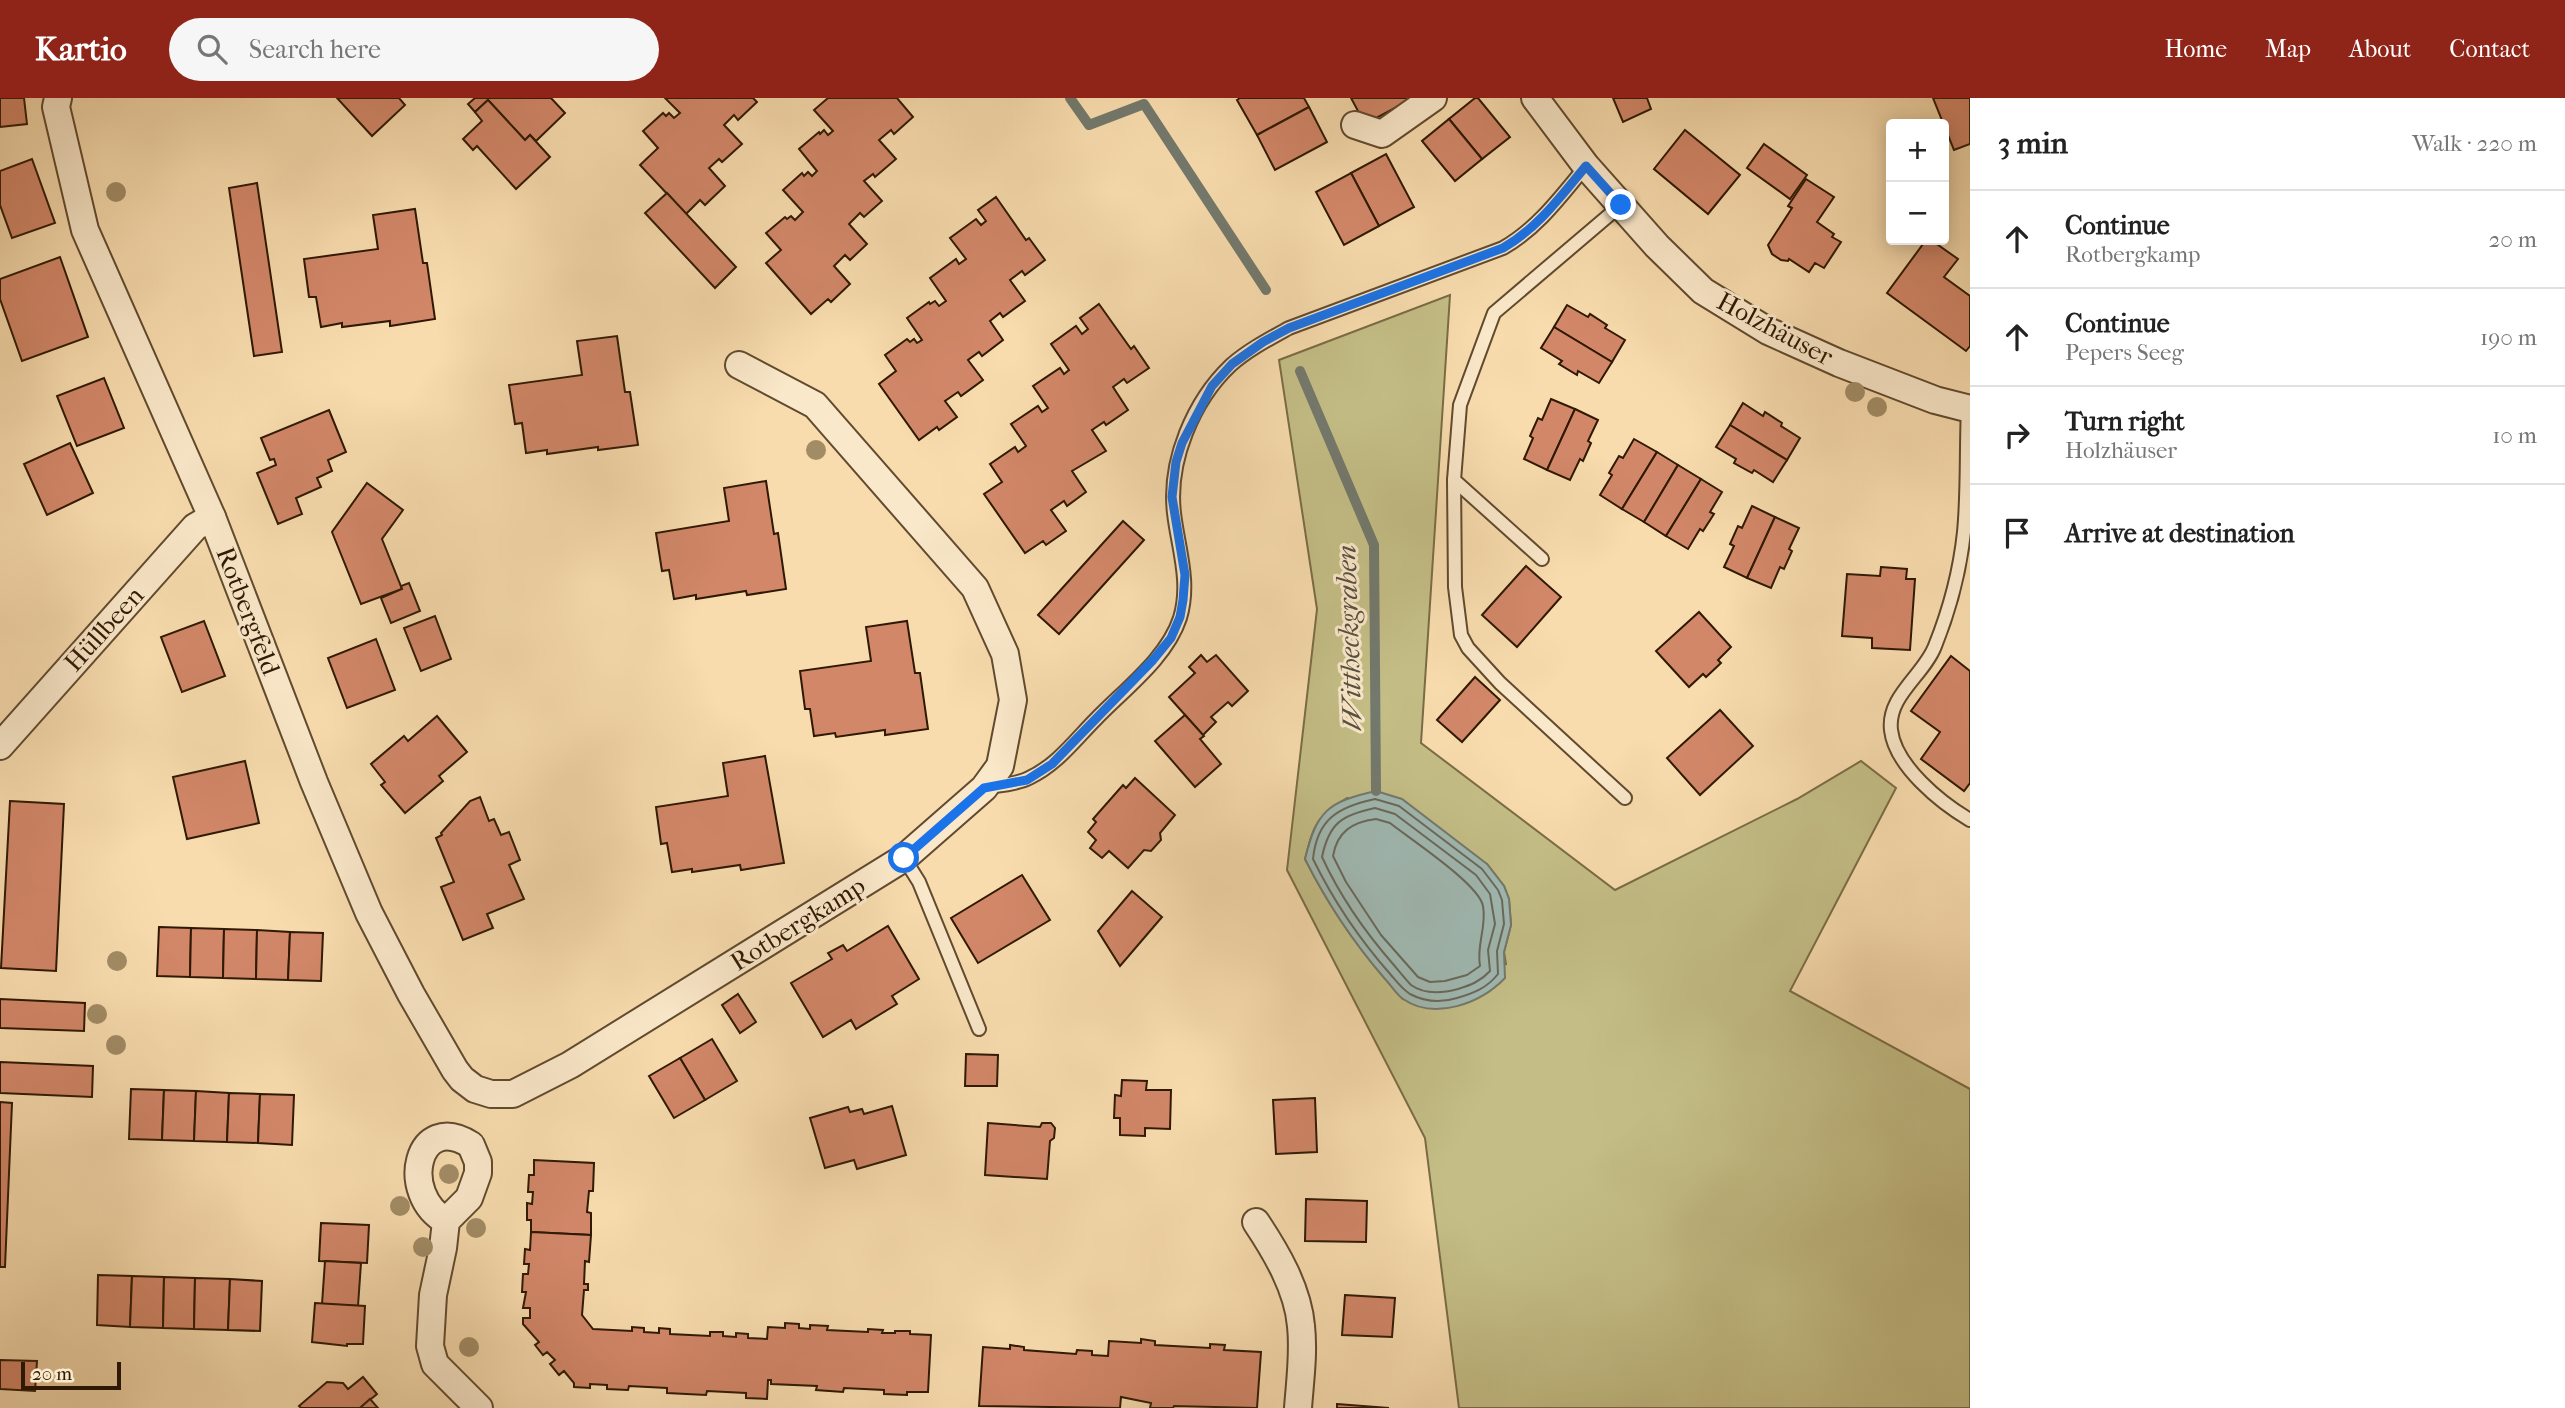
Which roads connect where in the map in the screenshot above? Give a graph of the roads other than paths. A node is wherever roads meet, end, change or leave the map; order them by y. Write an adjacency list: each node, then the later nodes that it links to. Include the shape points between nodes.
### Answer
1 (58, 98): 10 (street, Rotbergfeld, via 85,230)
2 (1433, 98): 4 (street, via 1382,134)
3 (1535, 98): 5 (street, Holzhäuser)
4 (1355, 125)
5 (1586, 166): 6 (street, Holzhäuser); 13 (lane, via 1541,220 1503,248 1289,328 1232,364 1197,412 1176,462 1172,497 1185,575 1180,617 1171,638 1052,764 1027,780)
6 (1621, 205): 8 (street, Holzhäuser, via 1703,291 1768,331 1839,363); 9 (lane, via 1494,313 1460,405)
7 (739, 365): 13 (street, Rotbergkamp, via 815,405 975,588 1005,654 1013,700 1000,766)
8 (1969, 409): 15 (lane, via 1964,532 1957,576 1934,649 1902,693 1890,728 1895,747 1919,781)
9 (1454, 480): 11 (lane); 14 (lane, via 1455,587 1461,635 1500,683)
10 (212, 517): 12 (street, Hüllbeen, via 195,527); 18 (street, Rotbergfeld, via 369,913 455,1070 469,1084)
11 (1542, 559)
12 (0, 746)
13 (984, 788): 16 (street, Rotbergkamp)
14 (1625, 798)
15 (1970, 821)
16 (904, 858): 17 (lane, via 919,882); 18 (street, Rotbergkamp, via 570,1065 524,1090)
17 (979, 1029)
18 (491, 1094)
19 (446, 1221): 21 (street, via 433,1296 432,1355 435,1364)
20 (1256, 1222): 22 (street, via 1281,1264 1300,1317)
21 (479, 1408)
22 (1298, 1408)

